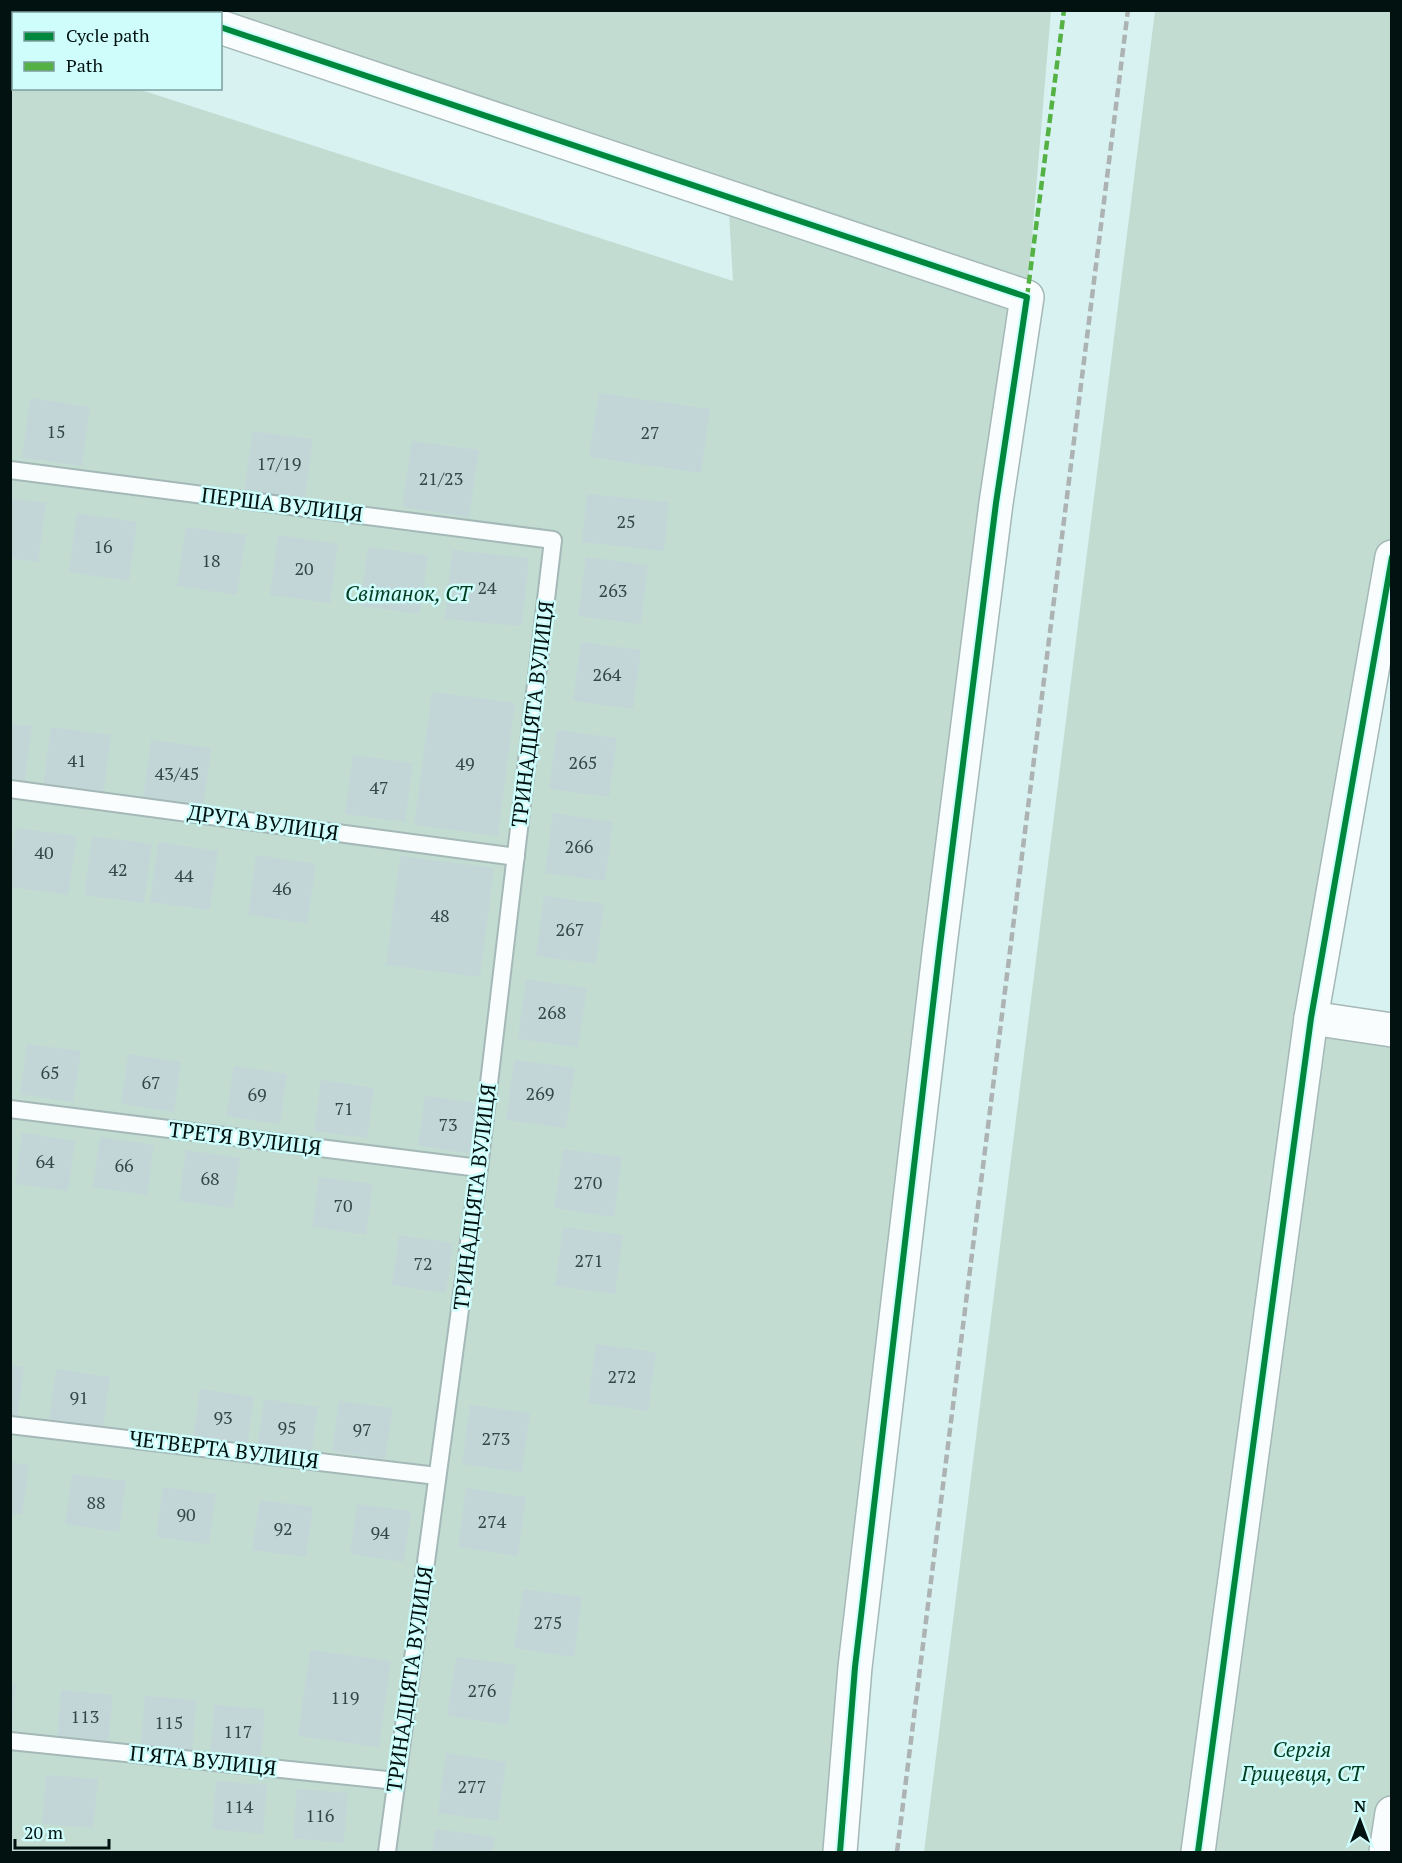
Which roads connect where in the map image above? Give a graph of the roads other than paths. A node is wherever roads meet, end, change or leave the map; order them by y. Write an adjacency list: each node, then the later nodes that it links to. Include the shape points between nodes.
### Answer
1 (222, 28): 17 (street, via 1027,297 996,503 937,969 855,1667)
2 (10, 470): 3 (lane, ПЕРША ВУЛИЦЯ)
3 (553, 540): 6 (lane, ТРИНАДЦЯТА ВУЛИЦЯ)
4 (1392, 557): 7 (street)
5 (10, 789): 6 (lane, ДРУГА ВУЛИЦЯ)
6 (516, 857): 10 (lane, ТРИНАДЦЯТА ВУЛИЦЯ)
7 (1311, 1018): 8 (street); 18 (street)
8 (1392, 1030)
9 (10, 1109): 10 (lane, ТРЕТЯ ВУЛИЦЯ)
10 (480, 1168): 12 (lane, ТРИНАДЦЯТА ВУЛИЦЯ)
11 (10, 1425): 12 (lane, ЧЕТВЕРТА ВУЛИЦЯ)
12 (437, 1476): 14 (lane, ТРИНАДЦЯТА ВУЛИЦЯ)
13 (10, 1741): 14 (lane, П'ЯТА ВУЛИЦЯ)
14 (396, 1781): 16 (lane, ТРИНАДЦЯТА ВУЛИЦЯ)
15 (1392, 1813): 19 (street)
16 (387, 1852)
17 (840, 1852)
18 (1198, 1852)
19 (1386, 1852)

